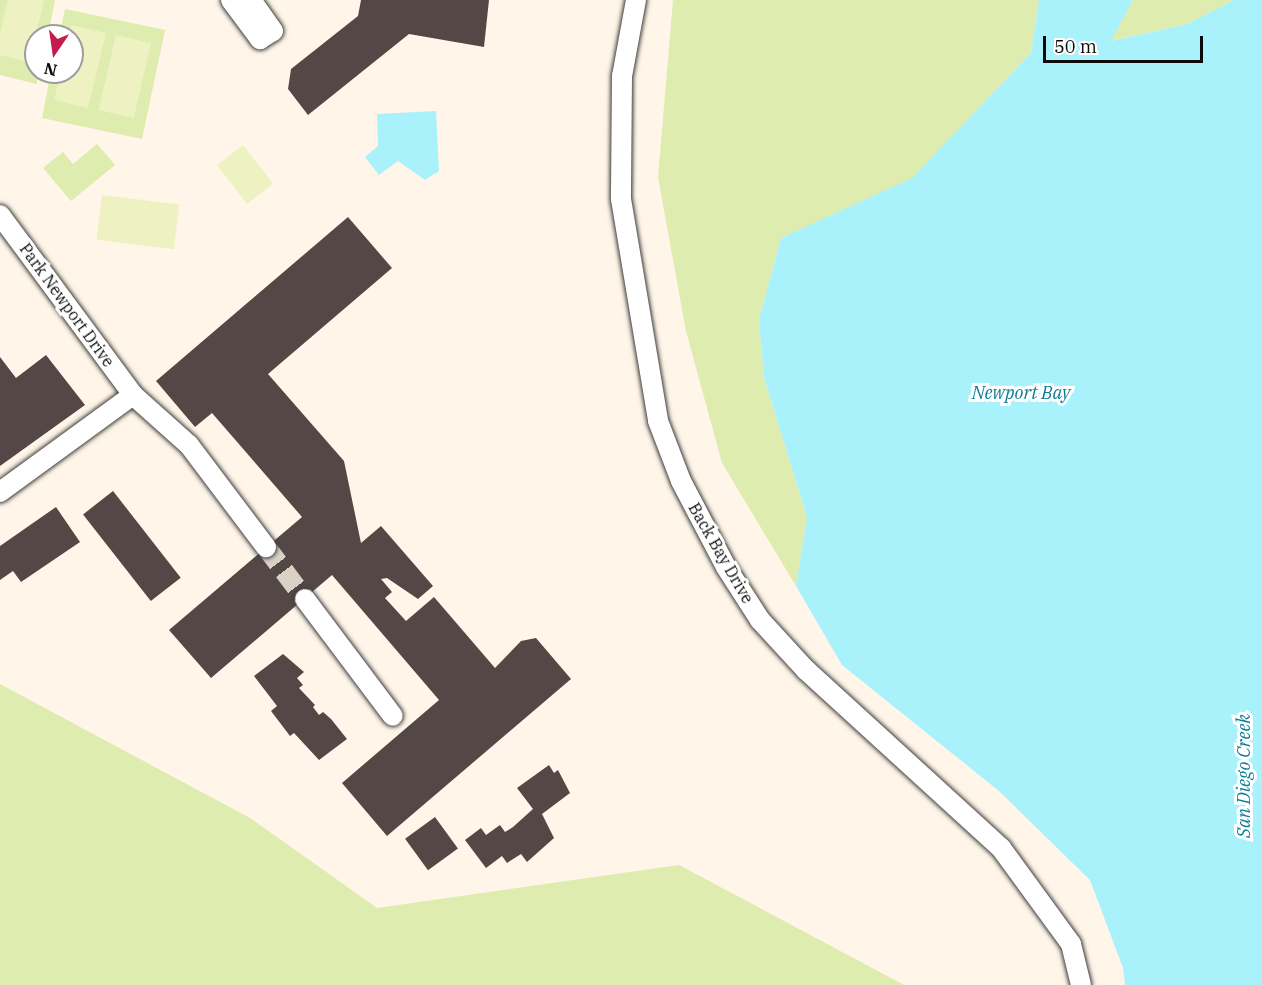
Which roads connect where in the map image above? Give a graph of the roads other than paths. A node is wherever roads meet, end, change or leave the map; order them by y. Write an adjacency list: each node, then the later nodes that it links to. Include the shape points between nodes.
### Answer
1 (231, 0): 2 (street, via 260,39 273,31)
2 (251, 0)
3 (636, 0): 10 (street, Back Bay Drive, via 622,76 621,199 658,421 681,481 726,567 760,620 806,670 1001,848 1071,944)
4 (0, 215): 5 (street, Park Newport Drive)
5 (133, 395): 6 (street); 7 (street, Park Newport Drive, via 189,445)
6 (0, 492)
7 (266, 547)
8 (305, 599): 9 (street)
9 (393, 716)
10 (1081, 985)

